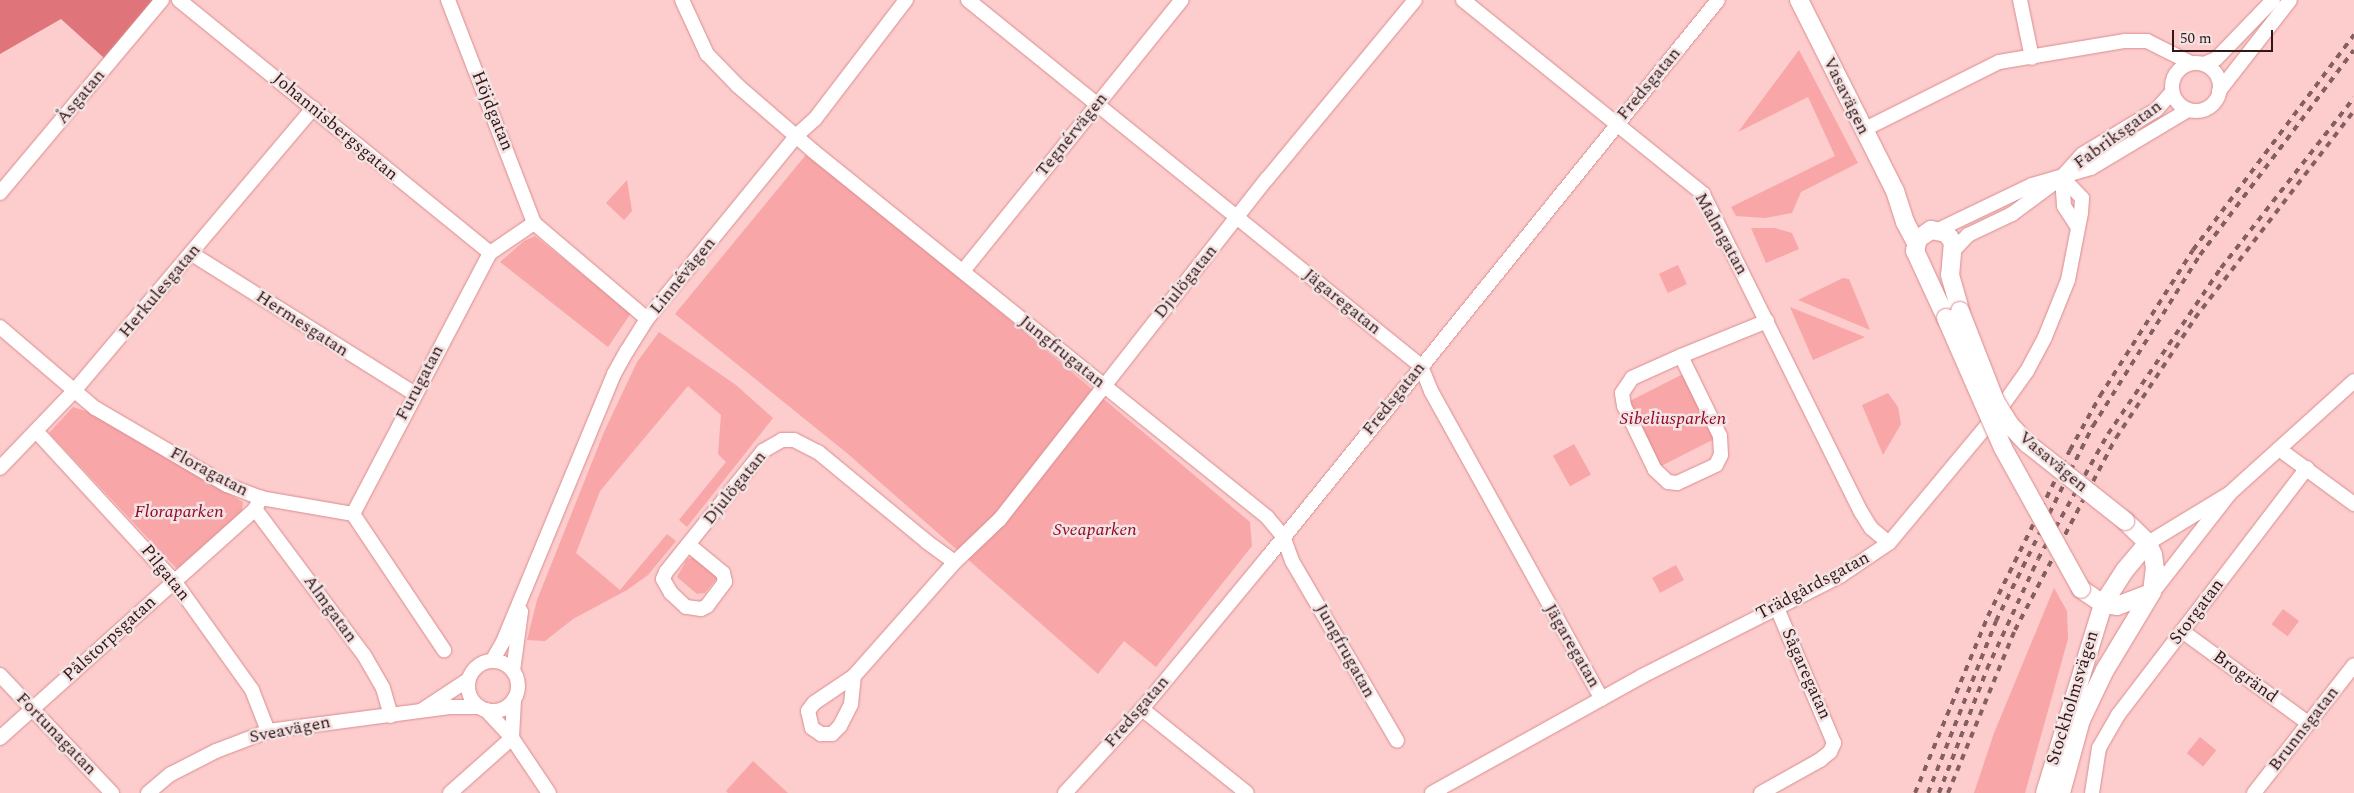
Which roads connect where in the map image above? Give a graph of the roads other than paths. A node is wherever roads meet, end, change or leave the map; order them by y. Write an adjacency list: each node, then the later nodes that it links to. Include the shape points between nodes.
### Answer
1 (162, 0): 29 (street, Åsgatan)
2 (179, 0): 22 (street, Johannisbergsgatan)
3 (448, 0): 31 (street, Höjdgatan)
4 (682, 0): 26 (street, Jungfrugatan, via 707,54)
5 (906, 0): 26 (street, Linnévägen, via 815,119)
6 (968, 0): 21 (street, Jägaregatan)
7 (1182, 0): 21 (street, Tegnérvägen)
8 (1415, 0): 30 (street, Djulögatan)
9 (1462, 0): 24 (street, Malmgatan)
10 (1718, 0): 24 (street, Fredsgatan)
11 (1799, 0): 25 (main road, Vasavägen)
12 (2020, 0): 16 (street)
13 (2273, 0): 17 (street, via 2216,59)
14 (2290, 0): 19 (street)
15 (2164, 49): 16 (street, via 2148,41 2126,41); 17 (street); 18 (street)
16 (2032, 58): 25 (street, via 1999,62)
17 (2197, 64): 18 (street); 19 (street, via 2216,75)
18 (2175, 75): 20 (street)
19 (2219, 91): 23 (street, via 2211,106 2204,110)
20 (2172, 92): 23 (street, via 2177,102); 27 (street, Fabriksgatan, via 2156,110 2083,154)
21 (1097, 104): 30 (street, Jägaregatan); 39 (street, Tegnérvägen)
22 (313, 108): 35 (street, Johannisbergsgatan); 36 (street, Herkulesgatan)
23 (2188, 110): 27 (street, Fabriksgatan, via 2090,168)
24 (1616, 123): 42 (street, Malmgatan, via 1703,194); 45 (street, Fredsgatan)
25 (1863, 130): 28 (main road, Vasavägen)
26 (797, 135): 39 (street, Jungfrugatan); 41 (street, Linnévägen)
27 (2062, 177): 32 (street, via 2064,206); 32 (street, Trädgårdsgatan, via 2082,198); 33 (street, Fabriksgatan, via 2032,185); 37 (street, Fabriksgatan, via 2012,214 1968,235)
28 (1895, 192): 33 (main road, Vasavägen); 34 (main road, Vasavägen)
29 (0, 193)
30 (1238, 217): 45 (street, Jägaregatan); 47 (street, Djulögatan)
31 (534, 223): 35 (street); 41 (street, Höjdgatan)
32 (2077, 226): 59 (street, Trädgårdsgatan, via 2066,284 2027,371 1978,437)
33 (1934, 230): 34 (main road); 37 (main road, Vasavägen, via 1951,239)
34 (1916, 243): 38 (main road, Vasavägen, via 1915,251)
35 (490, 253): 49 (street, Furugatan)
36 (192, 254): 48 (street, Herkulesgatan); 49 (street, Hermesgatan)
37 (1953, 254): 38 (main road, via 1939,268); 40 (main road, Vasavägen, via 1950,275)
38 (1921, 263): 40 (main road, Vasavägen)
39 (963, 271): 47 (street, Jungfrugatan)
40 (1953, 315): 60 (main road, Vasavägen, bridge, via 1995,401 2010,424 2028,444); 64 (main road, Vasavägen, bridge, via 2003,448)
41 (648, 319): 65 (street, Linnévägen, via 614,374)
42 (1766, 321): 44 (street); 59 (street, Malmgatan, via 1861,512 1871,528)
43 (0, 327): 48 (street, Floragatan)
44 (1681, 356): 44 (street, via 1632,378 1622,392 1624,406 1655,470 1668,482 1677,484 1716,464 1721,455 1720,436)
45 (1421, 366): 58 (street, Fredsgatan); 78 (street, Jägaregatan, via 1430,391)
46 (2354, 381): 51 (street)
47 (1104, 386): 58 (street, Jungfrugatan, via 1268,517); 62 (street, Djulögatan, via 1000,519)
48 (75, 390): 50 (street, Herkulesgatan); 55 (street, Floragatan, via 95,408)
49 (414, 393): 57 (street, Furugatan)
50 (37, 432): 52 (street, Herkulesgatan); 63 (street, Pilgatan)
51 (2279, 449): 53 (street); 54 (street)
52 (0, 468)
53 (2307, 468): 56 (street); 69 (street, Storgatan)
54 (2230, 493): 60 (street); 66 (street)
55 (258, 503): 57 (street, Floragatan); 63 (street, Pålstorpsgatan); 84 (street, Almgatan, via 364,655 383,688)
56 (2354, 504)
57 (353, 514): 71 (street)
58 (1283, 536): 82 (street, Fredsgatan); 89 (street, Jungfrugatan, via 1292,561)
59 (1889, 543): 68 (street, Trädgårdsgatan, via 1840,576)
60 (2148, 543): 66 (main road, Vasavägen, via 2156,569); 67 (main road, Stockholmsvägen)
61 (689, 545): 61 (street, Djulögatan, via 663,579 665,587 686,606 701,609 725,582 723,573); 62 (street, Djulögatan, via 763,451 782,440 794,440 818,452)
62 (955, 562): 76 (street, Djulögatan)
63 (175, 582): 80 (street, Pålstorpsgatan); 86 (street, Pilgatan, via 252,690)
64 (2082, 589): 67 (main road); 70 (main road)
65 (524, 591): 72 (street, Linnévägen); 74 (street, Linnévägen)
66 (2152, 592): 67 (main road, via 2128,604); 99 (main road, Stockholmsvägen, via 2105,670 2080,720)
67 (2103, 604): 70 (main road, Stockholmsvägen)
68 (1776, 606): 78 (street, Trädgårdsgatan); 97 (street, Sågaregatan, via 1834,743 1830,752 1820,760)
69 (2182, 631): 85 (street, Brogränd); 100 (street, Storgatan, via 2106,733 2095,761)
70 (2092, 634): 98 (main road, Stockholmsvägen)
71 (444, 650)
72 (492, 661): 74 (street, via 502,663); 77 (street, via 478,666)
73 (2354, 665): 85 (street, Brunnsgatan)
74 (512, 671): 79 (street, via 517,681)
75 (0, 675): 80 (street, Fortunagatan)
76 (854, 676)
77 (468, 680): 81 (street, via 469,694); 83 (street, Sveavägen)
78 (1602, 699): 96 (street, Trädgårdsgatan)
79 (514, 700): 81 (street, via 501,710); 88 (street)
80 (32, 709): 87 (street, Pålstorpsgatan); 90 (street, Fortunagatan)
81 (482, 709): 83 (street, Sveavägen, via 451,708); 88 (street)
82 (1142, 709): 94 (street, Fredsgatan); 95 (street)
83 (417, 713): 84 (street, Sveavägen)
84 (391, 716): 86 (street, Sveavägen)
85 (2308, 723): 101 (street, Brunnsgatan)
86 (268, 731): 91 (street, Sveavägen, via 216,751 171,774)
87 (0, 738)
88 (512, 738): 92 (street); 93 (street)
89 (1397, 741)
90 (112, 793)
91 (148, 793)
92 (450, 793)
93 (549, 793)
94 (1065, 793)
95 (1247, 793)
96 (1432, 793)
97 (1761, 793)
98 (2045, 793)
99 (2061, 793)
100 (2092, 793)
101 (2254, 793)

